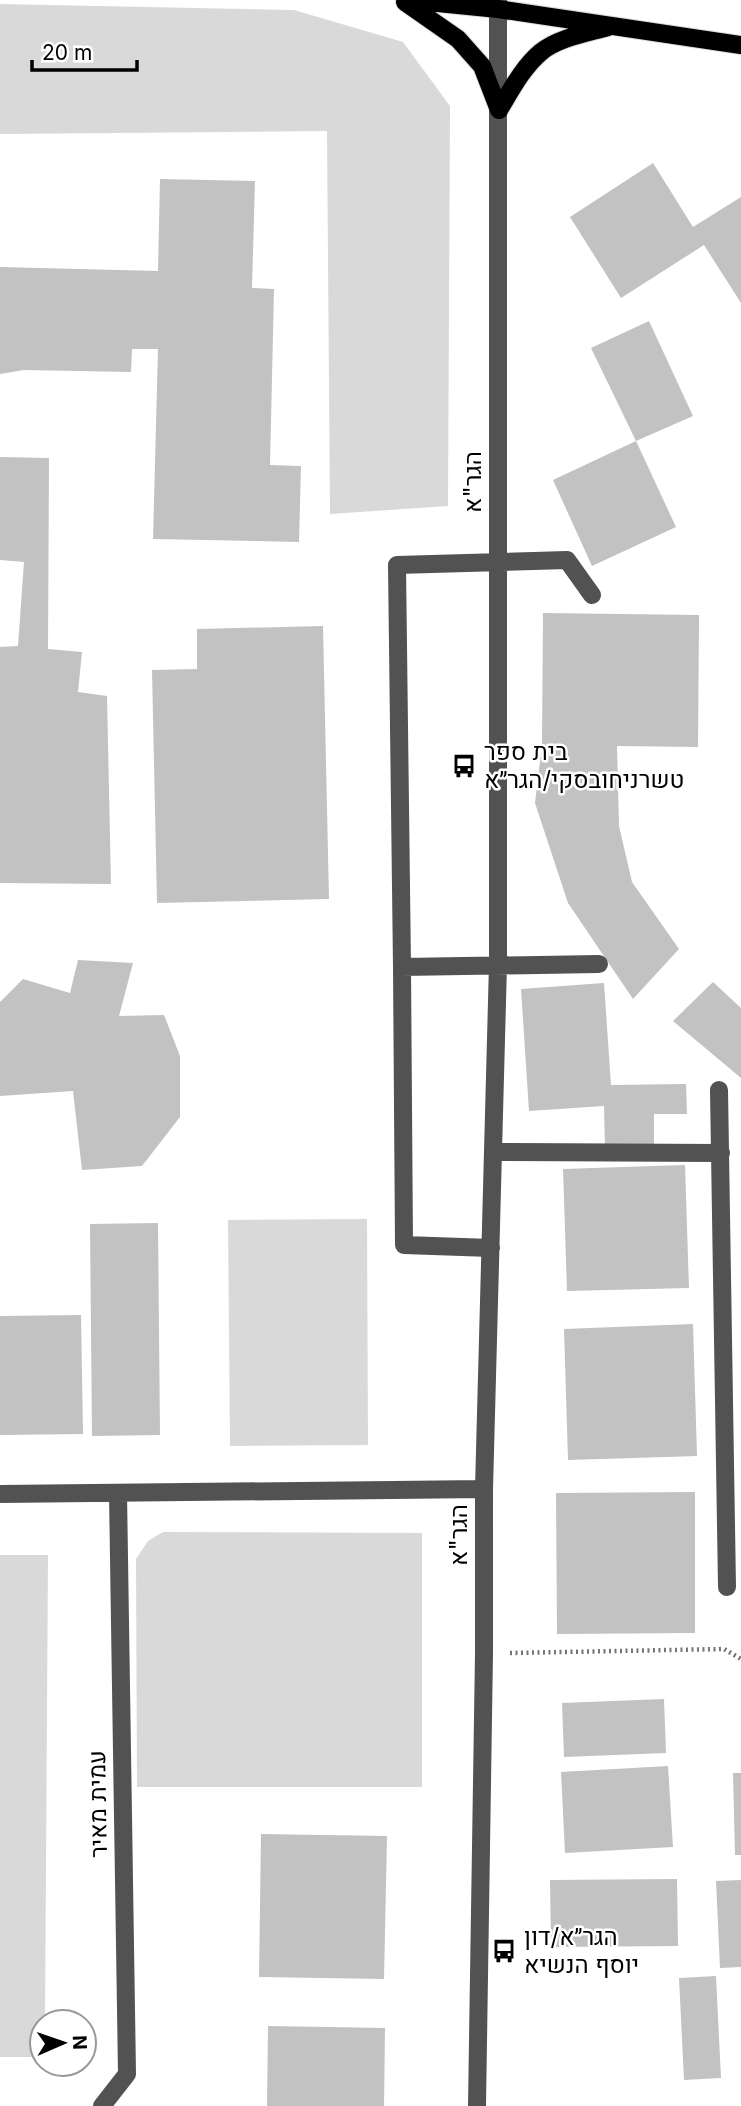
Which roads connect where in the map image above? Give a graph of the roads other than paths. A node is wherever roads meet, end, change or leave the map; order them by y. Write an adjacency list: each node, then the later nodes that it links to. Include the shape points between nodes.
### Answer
1 (402, 0): 6 (main road, via 458,39 482,66)
2 (408, 0): 3 (main road)
3 (498, 4): 4 (main road); 6 (street, הגר"א)
4 (613, 25): 5 (main road); 6 (main road, via 542,51)
5 (741, 45)
6 (499, 110): 7 (street, הגר"א)
7 (497, 561): 8 (street, via 567,560); 9 (street, הגר"א); 11 (street, via 397,565)
8 (592, 595)
9 (498, 964): 10 (street); 11 (street); 13 (street, הגר"א)
10 (599, 964)
11 (402, 967): 15 (street, via 404,1245)
12 (719, 1090): 14 (street)
13 (493, 1152): 14 (street); 15 (street, הגר"א)
14 (721, 1153): 19 (street)
15 (491, 1248): 16 (street, הגר"א)
16 (484, 1489): 17 (street); 21 (street, הגר"א)
17 (118, 1493): 18 (street); 20 (street, עמית מאיר, via 127,2074)
18 (0, 1494)
19 (727, 1587)
20 (102, 2106)
21 (477, 2106)

